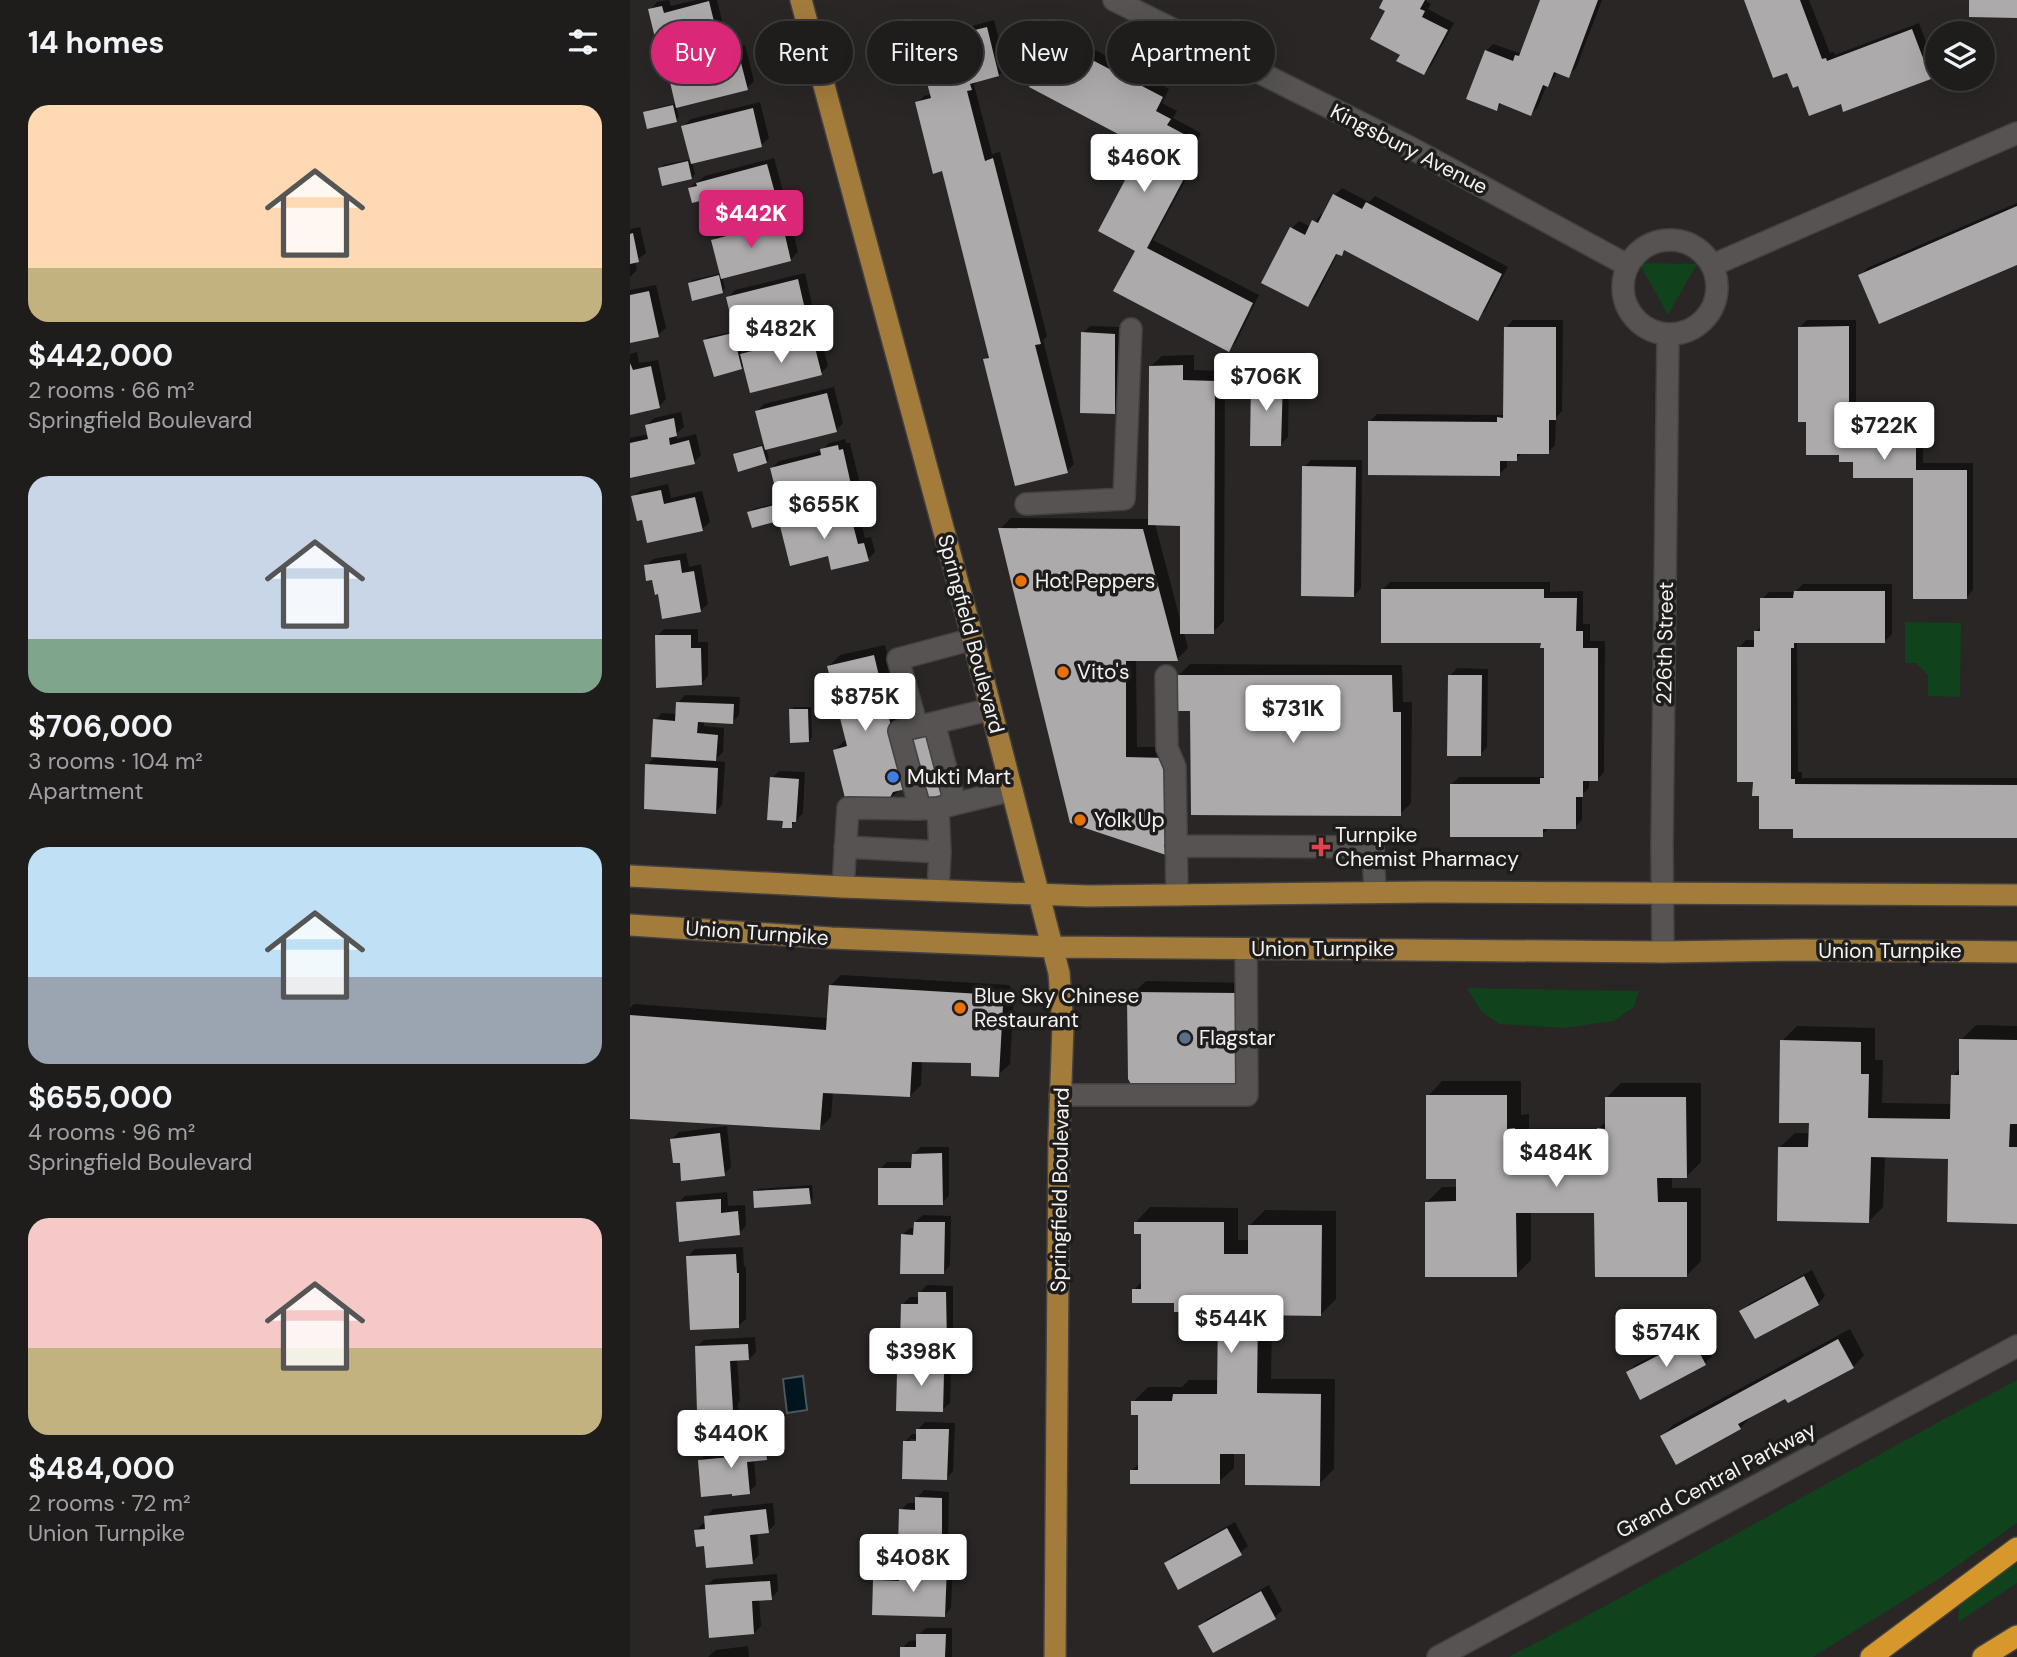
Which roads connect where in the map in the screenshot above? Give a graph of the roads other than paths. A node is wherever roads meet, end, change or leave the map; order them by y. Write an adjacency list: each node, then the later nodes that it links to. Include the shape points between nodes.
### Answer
1 (801, 0): 9 (main road, Springfield Boulevard)
2 (1114, 0): 4 (street, Kingsbury Avenue, via 1413,149)
3 (2017, 133): 5 (street)
4 (1627, 265): 5 (street, via 1637,251 1668,239 1700,250); 7 (street, via 1622,283 1629,311 1650,330)
5 (1713, 265): 7 (street, via 1717,295 1711,311 1700,324)
6 (1131, 329): 8 (street, via 1124,499)
7 (1668, 335): 22 (street, 226th Street)
8 (1026, 504)
9 (973, 639): 11 (main road, Springfield Boulevard); 12 (street, via 898,659)
10 (1166, 676): 15 (street, via 1167,748 1175,767)
11 (991, 709): 12 (street); 13 (main road, Springfield Boulevard)
12 (926, 725): 14 (street); 14 (street, via 899,731)
13 (1012, 790): 14 (street); 23 (main road, Springfield Boulevard)
14 (938, 807): 16 (street, via 848,808); 17 (street)
15 (1176, 846): 21 (street, via 1373,847); 24 (street)
16 (845, 847): 17 (street); 19 (street)
17 (940, 852): 20 (street)
18 (630, 876): 19 (main road)
19 (843, 887): 20 (main road)
20 (938, 891): 23 (main road)
21 (1375, 892): 22 (main road); 24 (main road)
22 (1662, 894): 25 (main road); 29 (street, 226th Street)
23 (1040, 895): 24 (main road); 27 (main road, Springfield Boulevard)
24 (1177, 895)
25 (2017, 895)
26 (630, 925): 27 (main road, Union Turnpike)
27 (1052, 947): 28 (main road, Union Turnpike); 31 (main road, Springfield Boulevard, via 1060,988)
28 (1246, 949): 29 (main road, Union Turnpike); 31 (street, via 1247,1095)
29 (1663, 952): 30 (main road, Union Turnpike)
30 (2017, 952)
31 (1060, 1095): 35 (main road, Springfield Boulevard)
32 (2017, 1346): 36 (street, Grand Central Parkway)
33 (2017, 1548): 37 (highway)
34 (2017, 1636): 38 (highway)
35 (1055, 1657)
36 (1437, 1657)
37 (1871, 1657)
38 (1983, 1657)

